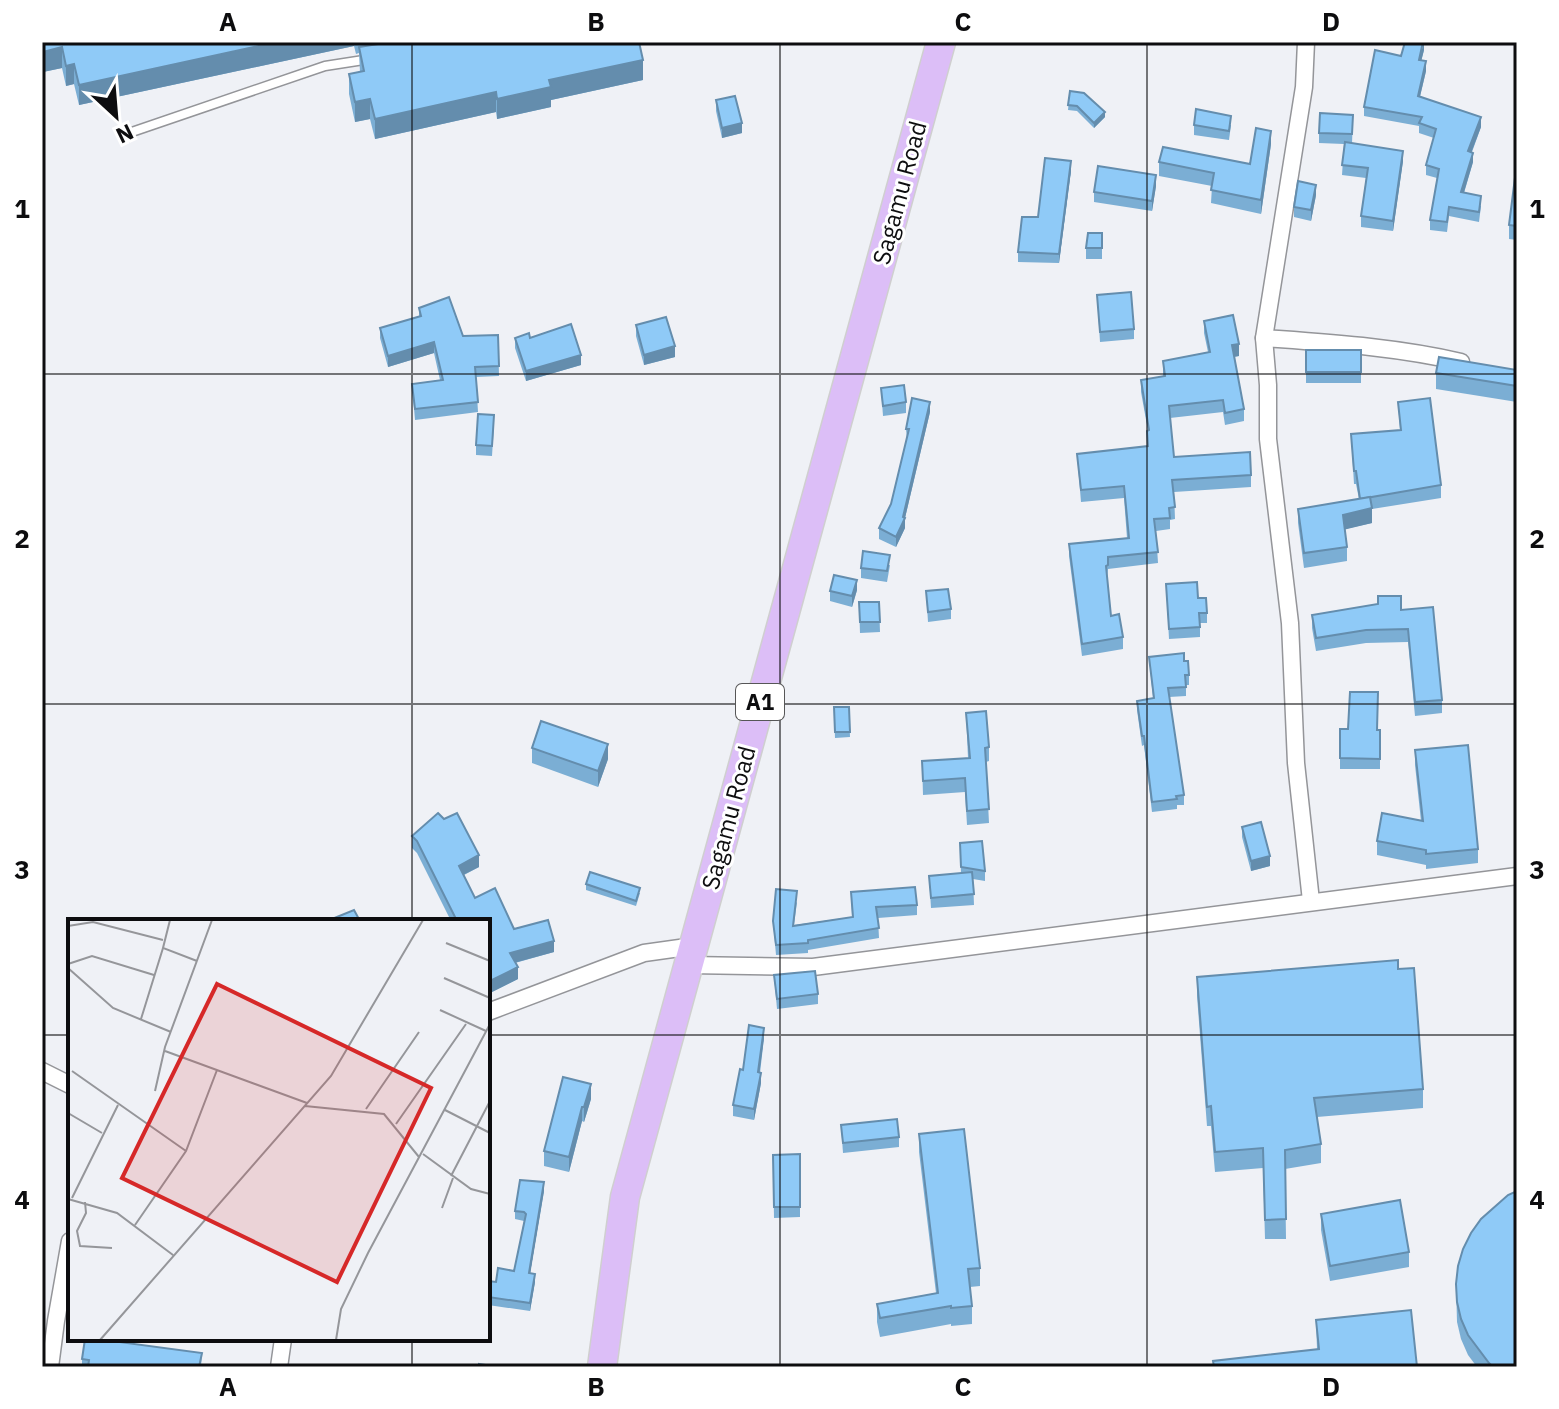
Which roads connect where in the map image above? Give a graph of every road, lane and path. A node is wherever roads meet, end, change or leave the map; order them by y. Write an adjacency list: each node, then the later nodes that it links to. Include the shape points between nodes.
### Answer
1 (941, 42): 9 (highway, Sagamu Road / A1)
2 (1306, 42): 5 (street, via 1304,87)
3 (384, 56): 4 (lane, via 325,66)
4 (123, 135)
5 (1264, 338): 6 (street, via 1422,353); 8 (street, via 1268,439 1290,623 1296,763)
6 (1480, 366)
7 (1517, 876): 8 (street)
8 (1311, 901): 9 (street, via 813,967)
9 (691, 956): 10 (street, via 644,953); 17 (highway, Sagamu Road / A1, via 625,1197)
10 (490, 1011)
11 (42, 1071): 12 (street)
12 (68, 1084)
13 (68, 1252): 15 (street)
14 (283, 1341): 16 (street)
15 (50, 1367)
16 (279, 1367)
17 (602, 1367)

